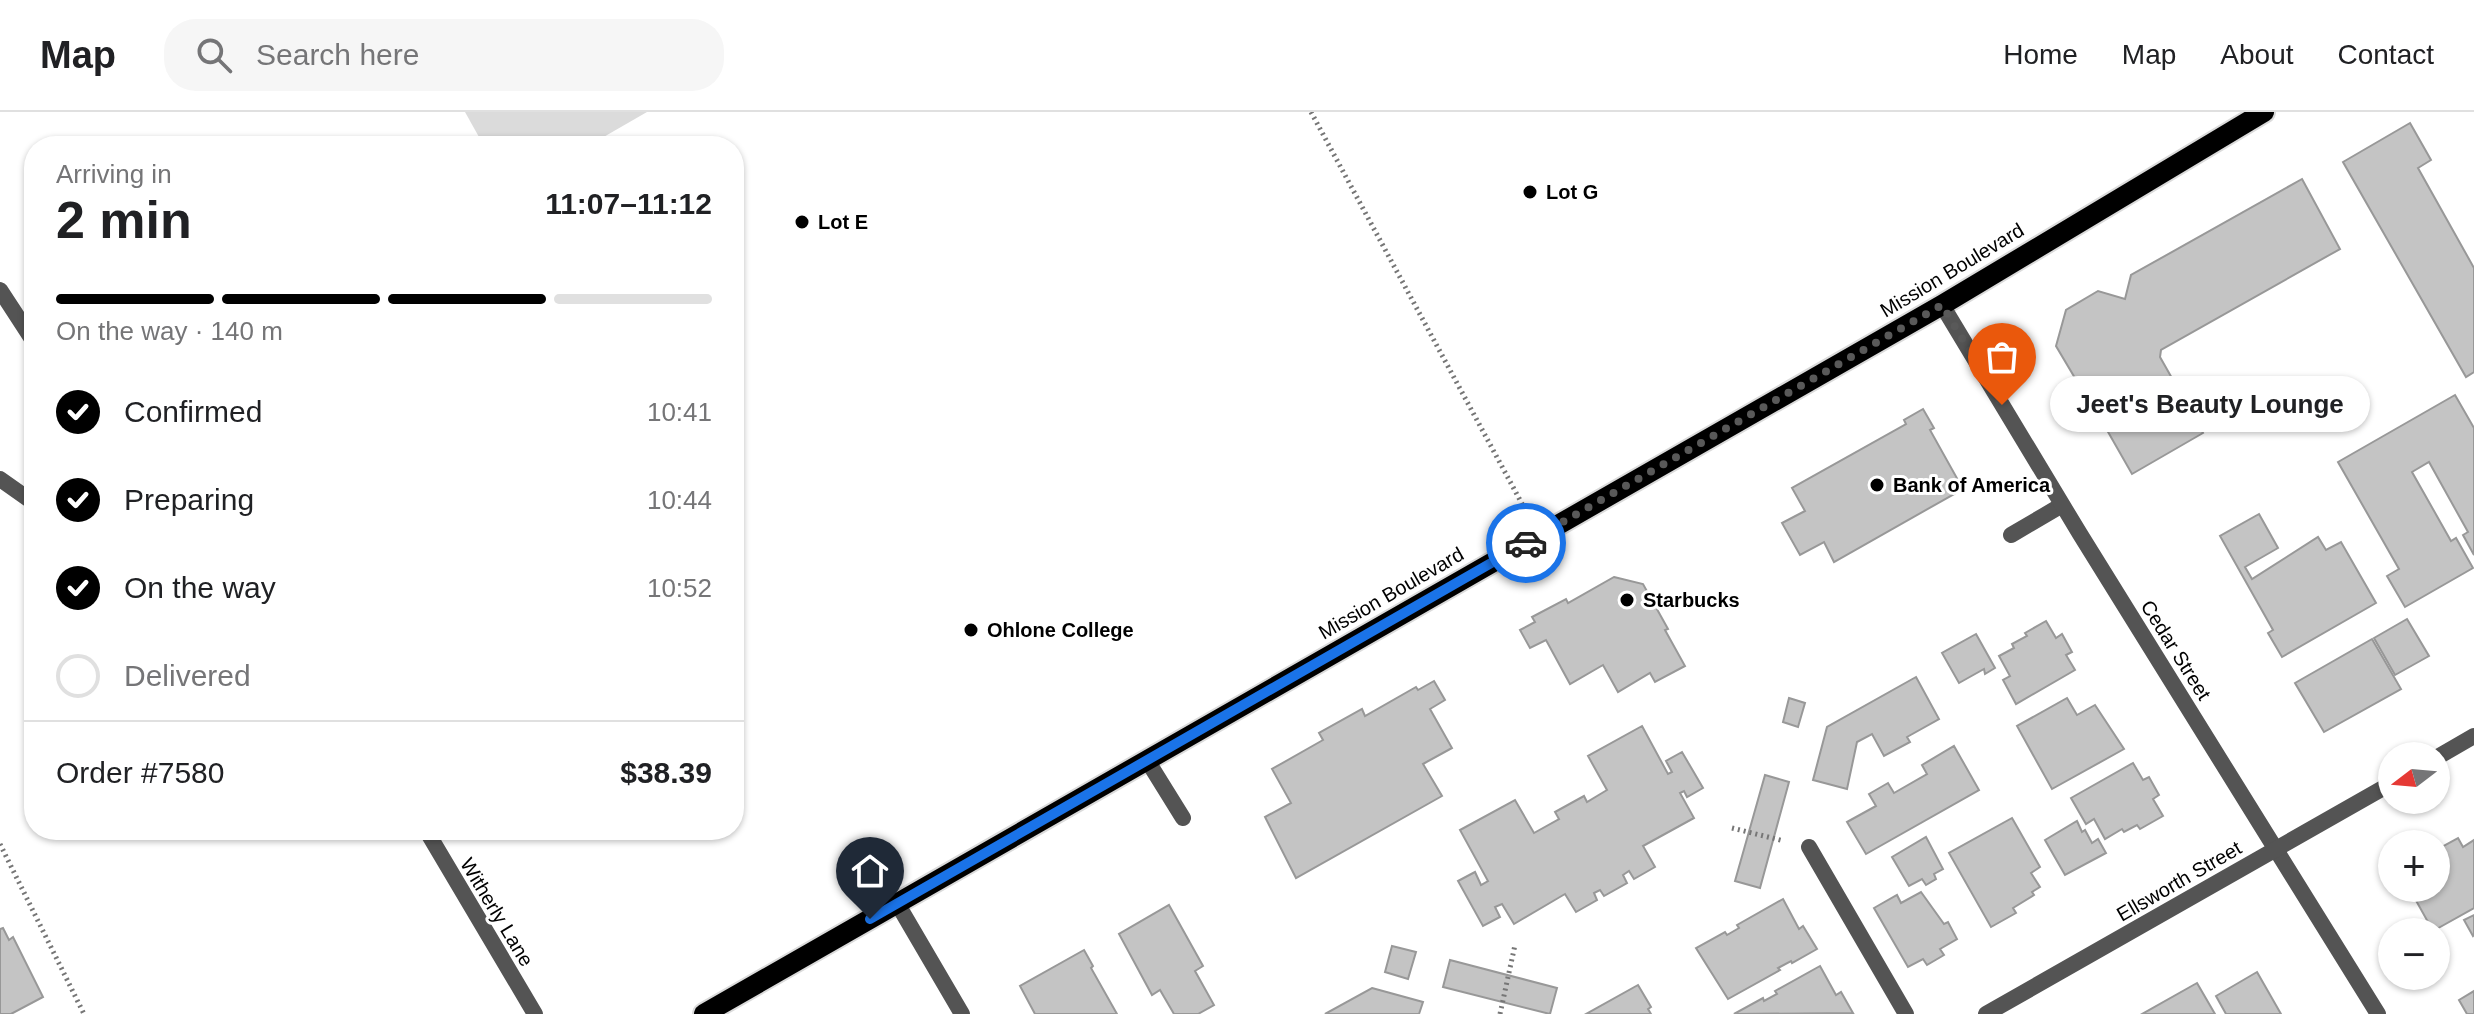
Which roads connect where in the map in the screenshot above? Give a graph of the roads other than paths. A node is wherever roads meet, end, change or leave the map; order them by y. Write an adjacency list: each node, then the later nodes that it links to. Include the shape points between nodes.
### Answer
1 (2264, 112): 3 (main road, Mission Boulevard)
2 (0, 290): 4 (street)
3 (1942, 305): 7 (street, Cedar Street); 11 (main road, Mission Boulevard)
4 (24, 327)
5 (0, 479): 6 (street)
6 (24, 496)
7 (2062, 505): 8 (street); 16 (street, Cedar Street)
8 (2011, 535)
9 (2474, 736): 10 (street)
10 (2450, 750)
11 (1147, 760): 13 (street); 17 (main road, Mission Boulevard)
12 (2378, 791): 16 (street, Ellsworth Street)
13 (1183, 818)
14 (432, 840): 18 (street, Witherly Lane)
15 (1809, 847): 21 (street)
16 (2277, 849): 22 (street, Ellsworth Street); 23 (street, Cedar Street)
17 (897, 903): 19 (main road, Mission Boulevard); 20 (street)
18 (535, 1014)
19 (704, 1014)
20 (962, 1014)
21 (1906, 1014)
22 (1986, 1014)
23 (2378, 1014)

